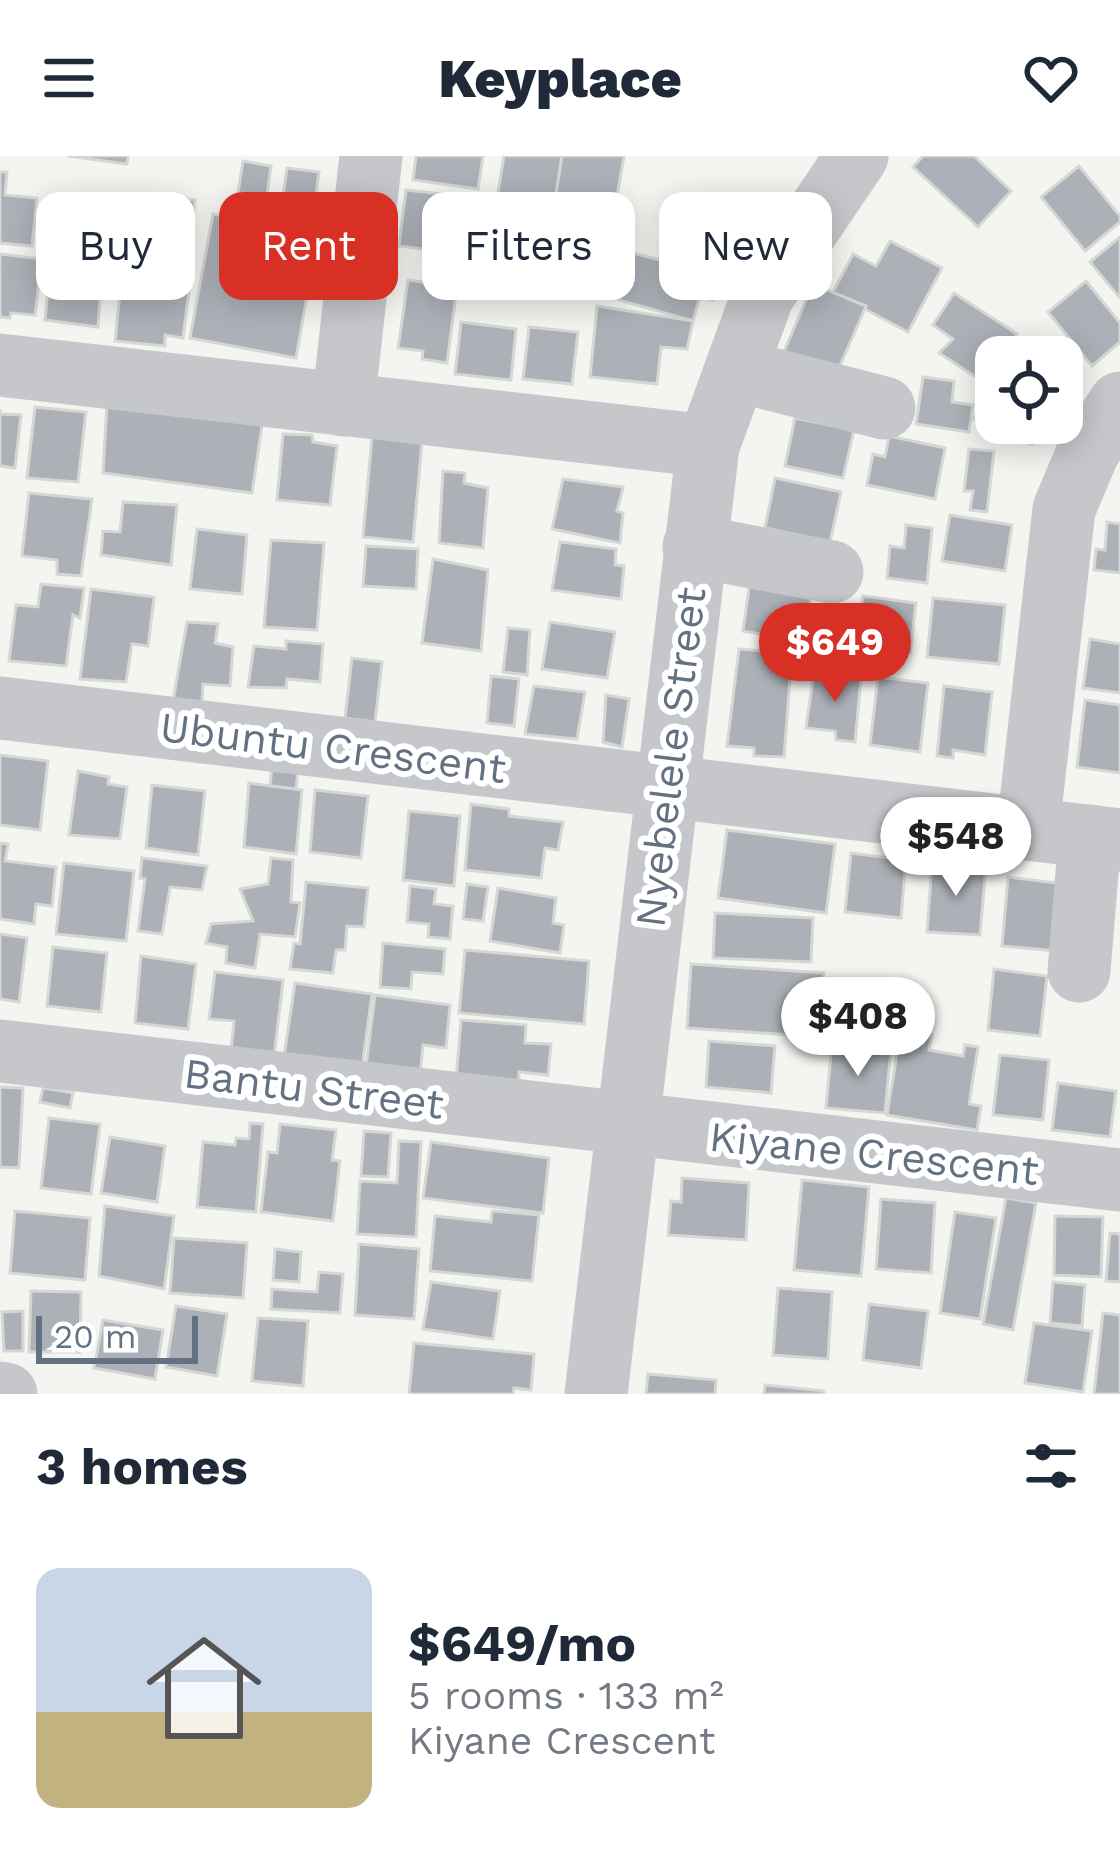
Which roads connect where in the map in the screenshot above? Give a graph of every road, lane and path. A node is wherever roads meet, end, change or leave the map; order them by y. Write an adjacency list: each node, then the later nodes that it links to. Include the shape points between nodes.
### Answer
1 (371, 156): 6 (street)
2 (857, 156): 4 (street, Nyebelele Street, via 763,295)
3 (0, 364): 6 (street)
4 (736, 370): 7 (street); 8 (street, Nyebelele Street)
5 (1120, 403): 13 (street, via 1064,509)
6 (343, 405): 8 (street)
7 (884, 408)
8 (708, 446): 9 (street, Nyebelele Street)
9 (694, 546): 10 (street); 12 (street, Nyebelele Street)
10 (832, 572)
11 (0, 708): 12 (street, Ubuntu Crescent)
12 (666, 787): 13 (street); 17 (street, Nyebelele Street)
13 (1028, 829): 14 (street)
14 (1105, 838): 15 (street)
15 (1079, 971)
16 (0, 1051): 17 (street, Bantu Street)
17 (627, 1125): 18 (street, Kiyane Crescent); 19 (street, Nyebelele Street)
18 (1120, 1180)
19 (596, 1394)

